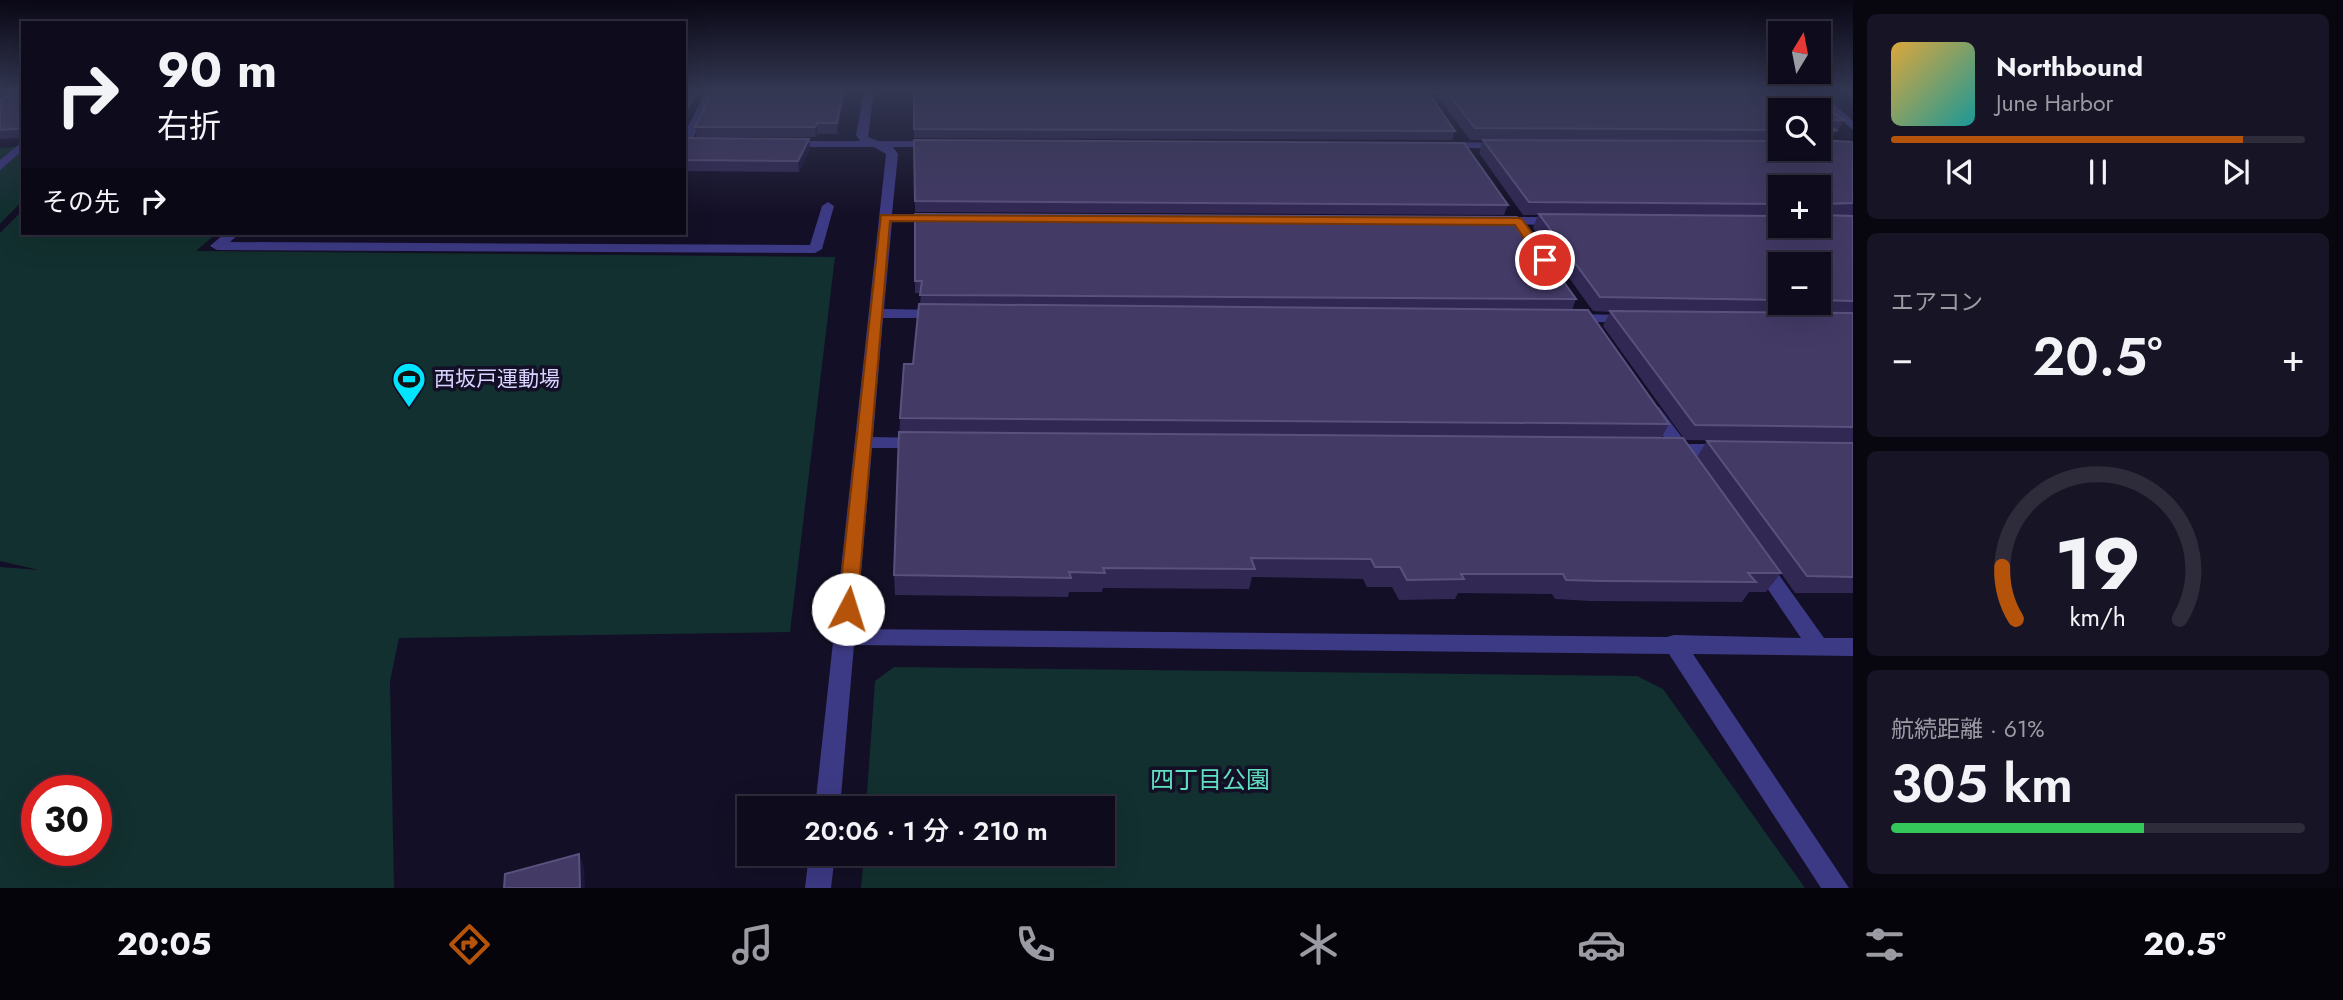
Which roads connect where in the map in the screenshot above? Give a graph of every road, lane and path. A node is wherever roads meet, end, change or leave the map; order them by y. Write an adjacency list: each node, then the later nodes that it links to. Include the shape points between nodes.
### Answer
1 (862, 132): 6 (street, via 864,139)
2 (1454, 132): 11 (street)
3 (686, 143): 4 (street)
4 (699, 143)
5 (778, 144): 6 (street, via 857,148)
6 (877, 144): 7 (street); 15 (street, via 892,154)
7 (946, 144)
8 (1435, 145): 11 (street)
9 (21, 146): 12 (street)
10 (1522, 146): 11 (street)
11 (1467, 151)
12 (0, 166)
13 (1503, 200): 18 (street)
14 (828, 206): 20 (street, via 816,249 217,246)
15 (885, 218): 16 (street); 23 (street)
16 (953, 218)
17 (1477, 221): 18 (street)
18 (1518, 221): 19 (street); 21 (street)
19 (1573, 221)
20 (231, 235)
21 (1533, 243)
22 (1571, 296): 26 (street)
23 (875, 313): 24 (street); 30 (street)
24 (959, 314)
25 (1558, 318): 26 (street)
26 (1586, 318): 27 (street); 28 (street)
27 (1639, 319)
28 (1602, 340)
29 (1642, 395): 33 (street)
30 (863, 442): 31 (street); 37 (street)
31 (946, 443)
32 (1654, 450): 33 (street)
33 (1682, 450): 34 (street); 35 (street)
34 (1748, 450)
35 (1697, 472)
36 (1750, 548): 39 (street)
37 (845, 637): 38 (street); 41 (street)
38 (1674, 643): 39 (street); 44 (street)
39 (1818, 646): 40 (street)
40 (1849, 651)
41 (828, 796)
42 (821, 866): 43 (street)
43 (818, 888)
44 (1836, 888)

